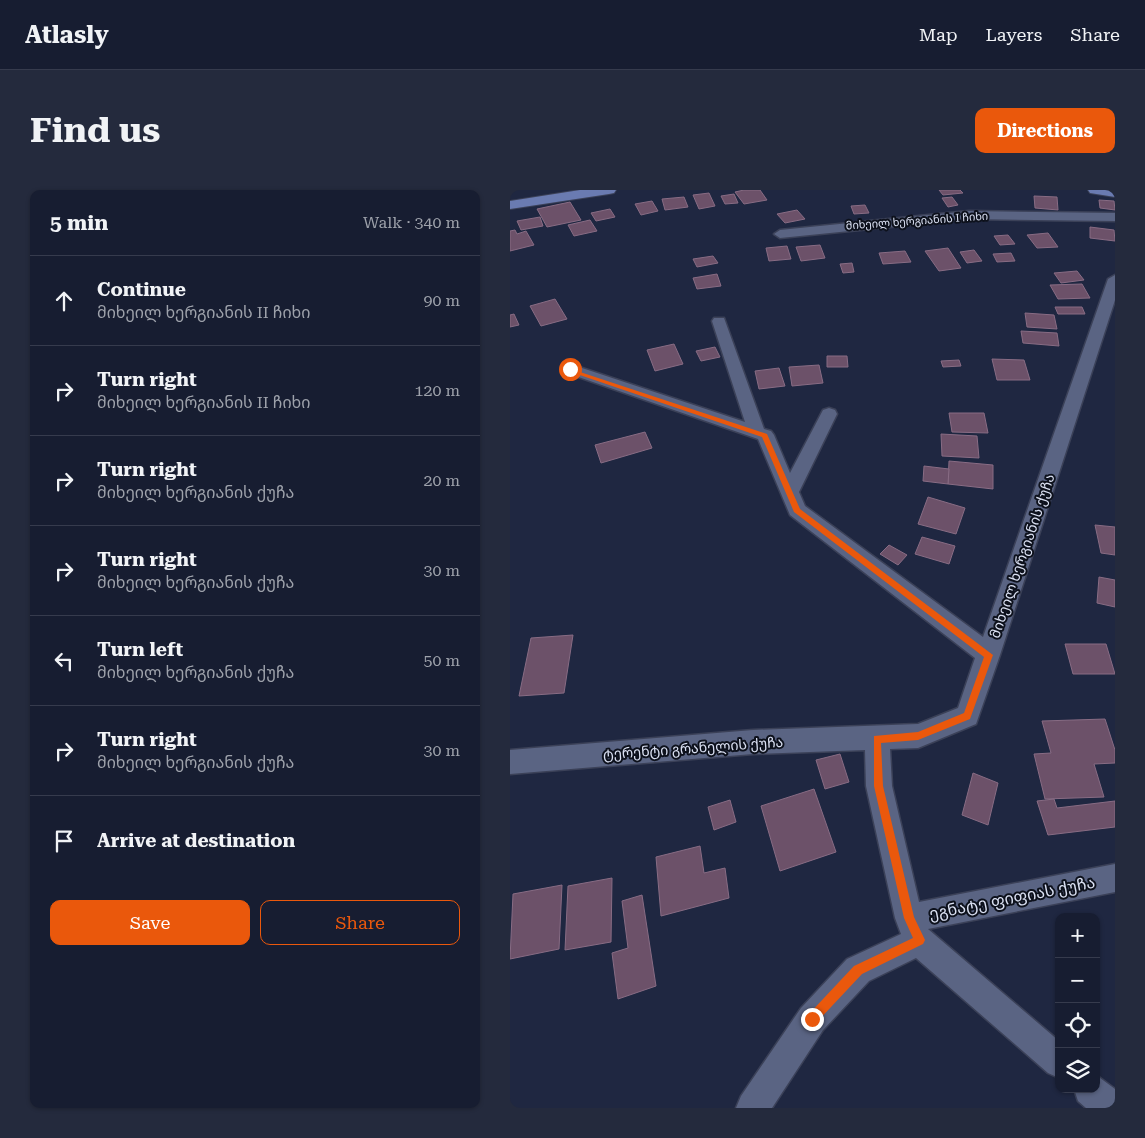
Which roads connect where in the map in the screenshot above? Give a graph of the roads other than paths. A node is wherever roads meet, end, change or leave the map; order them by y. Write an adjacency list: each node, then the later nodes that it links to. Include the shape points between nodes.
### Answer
1 (609, 190): 4 (main road)
2 (1095, 190): 3 (main road)
3 (1115, 193)
4 (510, 205)
5 (1115, 217): 6 (street, მიხეილ ხერგიანის I ჩიხი, via 969,215)
6 (780, 234)
7 (1115, 279): 13 (street, მიხეილ ხერგიანის ქუჩა)
8 (719, 321): 11 (street)
9 (570, 369): 11 (street)
10 (829, 414): 12 (street)
11 (757, 432): 12 (street, via 765,435)
12 (789, 493): 13 (street, via 797,510)
13 (989, 655): 14 (street, მიხეილ ხერგიანის ქუჩა, via 967,716 918,736)
14 (877, 739): 15 (street, ტერენტი გრანელის ქუჩა, via 753,742); 17 (street, via 879,786)
15 (510, 762)
16 (1115, 878): 17 (street, ეგნატე ფიფიას ქუჩა)
17 (914, 929): 18 (street); 20 (street, via 858,970 812,1019)
18 (1055, 1058)
19 (1094, 1093): 21 (street)
20 (752, 1108)
21 (1111, 1108)

